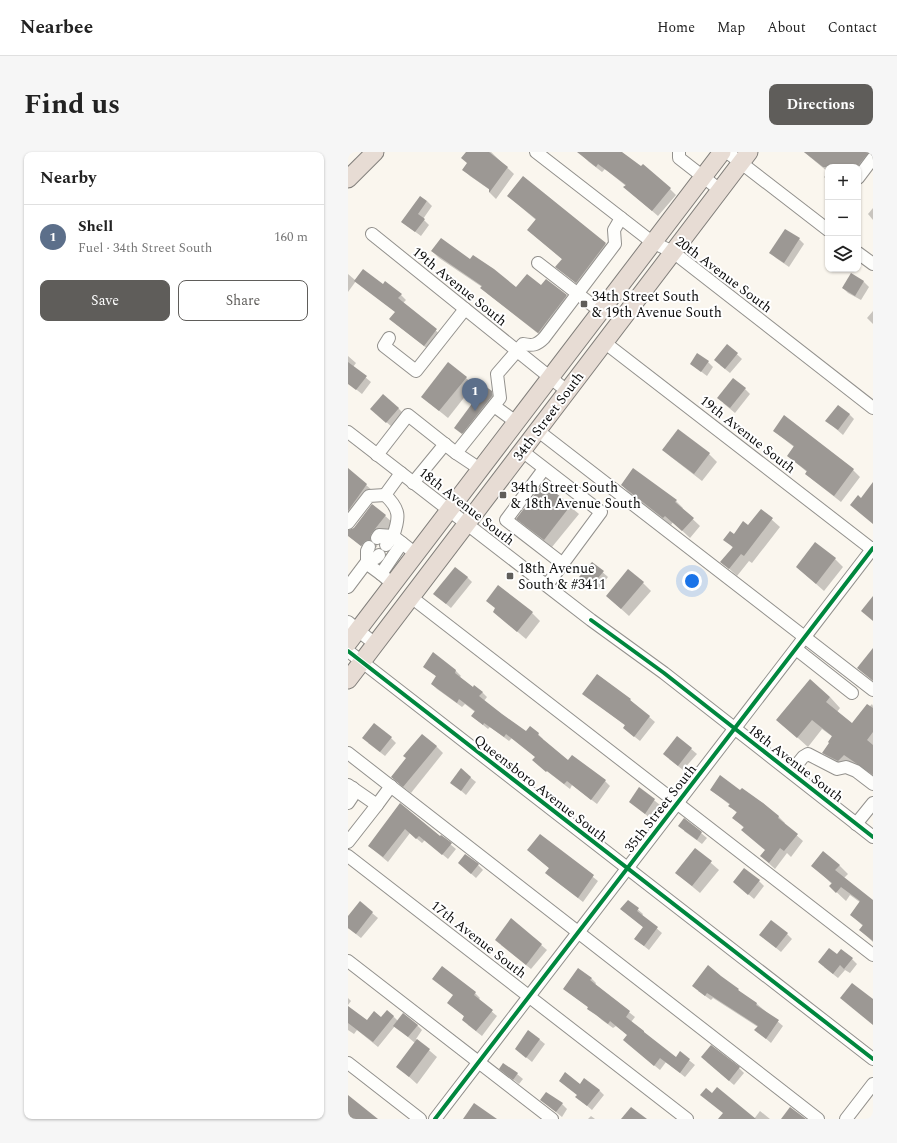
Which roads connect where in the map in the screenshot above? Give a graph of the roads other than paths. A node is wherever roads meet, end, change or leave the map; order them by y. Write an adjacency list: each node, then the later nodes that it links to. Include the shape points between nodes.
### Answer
1 (375, 152): 10 (highway)
2 (536, 152): 12 (street, 20th Avenue South)
3 (679, 152): 9 (street, via 679,158)
4 (722, 152): 9 (highway, 34th Street South)
5 (727, 152): 6 (street)
6 (745, 157): 11 (highway, 34th Street South); 13 (street)
7 (873, 158): 8 (street)
8 (861, 174)
9 (703, 176): 11 (street); 15 (highway, 34th Street South)
10 (348, 179)
11 (720, 190): 16 (highway, 34th Street South)
12 (621, 218): 15 (street, 20th Avenue South); 20 (street, via 614,230 615,244)
13 (825, 223)
14 (372, 234): 21 (street, 19th Avenue South)
15 (652, 242): 16 (street, 20th Avenue South); 22 (highway, 34th Street South)
16 (673, 252): 24 (highway, 34th Street South); 29 (street, 20th Avenue South)
17 (861, 255): 19 (street)
18 (538, 263): 20 (street)
19 (873, 264)
20 (578, 293): 22 (street); 25 (street, via 537,345 524,344)
21 (465, 309): 23 (street, via 416,371 384,346); 25 (street, 19th Avenue South)
22 (600, 311): 26 (highway, 34th Street South)
23 (389, 338)
24 (604, 342): 27 (highway, 34th Street South); 46 (street, 19th Avenue South)
25 (517, 351): 26 (street, 19th Avenue South); 28 (street, via 497,374 500,398)
26 (550, 377): 27 (street, 19th Avenue South); 30 (highway, 34th Street South)
27 (567, 391): 31 (highway, 34th Street South)
28 (494, 406): 30 (street); 35 (street)
29 (873, 408)
30 (516, 422): 37 (highway, 34th Street South)
31 (537, 430): 34 (highway, 34th Street South); 55 (street)
32 (348, 432): 36 (street, 18th Avenue South)
33 (445, 444): 35 (street); 36 (street, via 408,415); 40 (street)
34 (522, 451): 38 (street); 44 (highway, 34th Street South)
35 (456, 453): 37 (street)
36 (377, 455): 39 (street, 18th Avenue South)
37 (480, 469): 42 (highway, 34th Street South)
38 (544, 469): 49 (street, via 506,520); 49 (street, via 601,512)
39 (401, 474): 40 (street, 18th Avenue South); 41 (street)
40 (413, 483): 42 (street, 18th Avenue South)
41 (385, 495): 43 (street, via 369,496); 45 (street, via 394,504 398,518)
42 (449, 511): 44 (street, 18th Avenue South); 47 (highway, 34th Street South)
43 (348, 523)
44 (466, 524): 51 (street, 18th Avenue South); 53 (highway, 34th Street South)
45 (384, 544): 47 (street); 48 (street, via 367,550); 50 (street)
46 (873, 549): 55 (street, 35th Street South)
47 (416, 554): 50 (highway, 34th Street South)
48 (367, 562): 50 (street); 52 (street)
49 (562, 564): 51 (street)
50 (387, 579): 54 (highway, 34th Street South)
51 (547, 585): 63 (street, 18th Avenue South)
52 (348, 587)
53 (411, 597): 56 (highway, 34th Street South); 70 (street)
54 (351, 632): 56 (street)
55 (805, 637): 57 (street, 35th Street South); 61 (street)
56 (376, 644): 59 (highway, 34th Street South)
57 (796, 649): 62 (street); 63 (street, 35th Street South)
58 (348, 651): 59 (street, Queensboro Avenue South)
59 (362, 661): 60 (highway, 34th Street South); 77 (street, Queensboro Avenue South)
60 (348, 680)
61 (873, 690)
62 (852, 693)
63 (735, 728): 65 (street, 18th Avenue South); 70 (street, 35th Street South)
64 (348, 753): 68 (street)
65 (791, 772): 66 (street, via 803,756 808,754 836,769 846,767 856,771); 73 (street, 18th Avenue South)
66 (873, 784)
67 (350, 786): 69 (street, via 352,797); 72 (street)
68 (390, 786): 72 (street); 78 (street)
69 (348, 803)
70 (677, 803): 77 (street, 35th Street South); 79 (street)
71 (873, 803): 73 (street)
72 (377, 806): 74 (street)
73 (856, 824): 75 (street, 18th Avenue South)
74 (351, 834)
75 (873, 837)
76 (348, 856): 81 (street, 17th Avenue South)
77 (627, 869): 78 (street, 35th Street South); 82 (street, Queensboro Avenue South)
78 (578, 932): 81 (street, 35th Street South); 90 (street)
79 (873, 955)
80 (348, 961): 83 (street)
81 (529, 996): 83 (street, 35th Street South); 89 (street, 17th Avenue South)
82 (873, 1058)
83 (478, 1062): 87 (street, 35th Street South); 88 (street)
84 (348, 1063): 86 (street)
85 (873, 1084): 91 (street)
86 (420, 1119)
87 (434, 1119)
88 (552, 1119)
89 (687, 1119)
90 (818, 1119)
91 (846, 1119)

